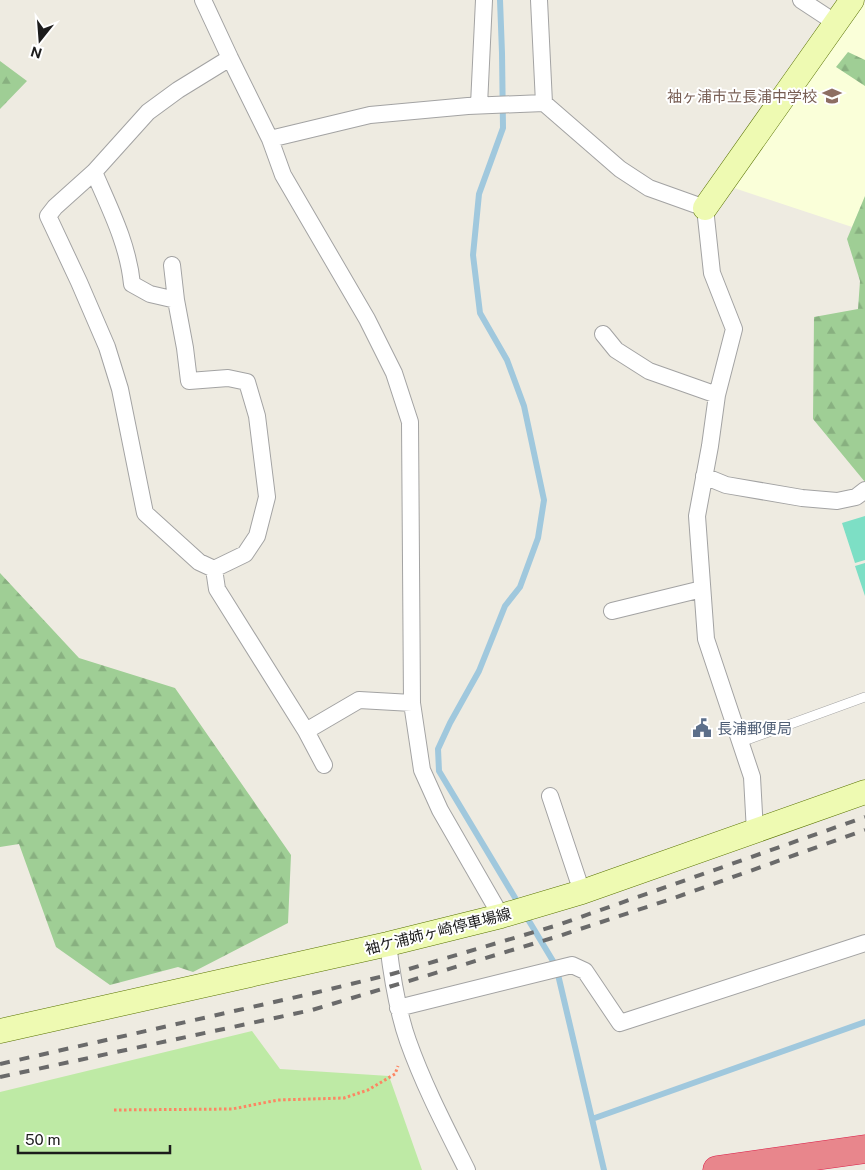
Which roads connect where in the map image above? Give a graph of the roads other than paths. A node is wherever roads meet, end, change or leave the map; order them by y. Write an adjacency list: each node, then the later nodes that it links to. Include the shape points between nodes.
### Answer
1 (203, 0): 7 (street)
2 (484, 0): 9 (street)
3 (539, 0): 8 (street)
4 (801, 0): 6 (street)
5 (852, 0): 6 (main road)
6 (836, 23): 12 (main road)
7 (230, 58): 10 (street); 11 (street, via 148,112)
8 (544, 103): 9 (street); 12 (street, via 627,174 649,188)
9 (479, 105): 10 (street, via 370,115)
10 (270, 139): 23 (street, via 283,175 367,319 394,374 410,422)
11 (94, 172): 14 (street, via 118,225 132,284 150,294); 19 (street, via 48,216 107,347 120,388 145,513 199,562)
12 (705, 208): 16 (street, via 712,273 734,329)
13 (172, 265): 14 (street)
14 (176, 300): 19 (street, via 189,381 228,378 247,382 257,416 268,497 257,536 245,554)
15 (603, 334): 16 (street, via 616,350 649,371)
16 (717, 395): 17 (street)
17 (704, 476): 18 (street, via 726,485 836,502 856,497); 20 (street, via 697,516)
18 (865, 490)
19 (214, 569): 24 (street, via 217,590)
20 (702, 589): 21 (street); 25 (street, via 706,639)
21 (612, 611)
22 (865, 697): 25 (lane)
23 (412, 703): 24 (street, via 360,700); 31 (street, via 422,770 440,810)
24 (306, 731): 26 (street)
25 (741, 742): 29 (street, via 752,777)
26 (324, 765)
27 (865, 792): 29 (main road, 袖ケ浦姉ヶ崎停車場線)
28 (550, 796): 30 (street)
29 (755, 832): 30 (main road, 袖ケ浦姉ヶ崎停車場線)
30 (582, 892): 31 (main road, 袖ケ浦姉ヶ崎停車場線)
31 (501, 916): 33 (main road, 袖ケ浦姉ヶ崎停車場線)
32 (865, 943): 34 (street, via 620,1023 585,971 572,965)
33 (388, 944): 34 (street); 35 (main road, 袖ケ浦姉ヶ崎停車場線)
34 (398, 1008): 37 (street, via 425,1085)
35 (0, 1031)
36 (865, 1149): 38 (highway)
37 (467, 1170)
38 (717, 1170)

